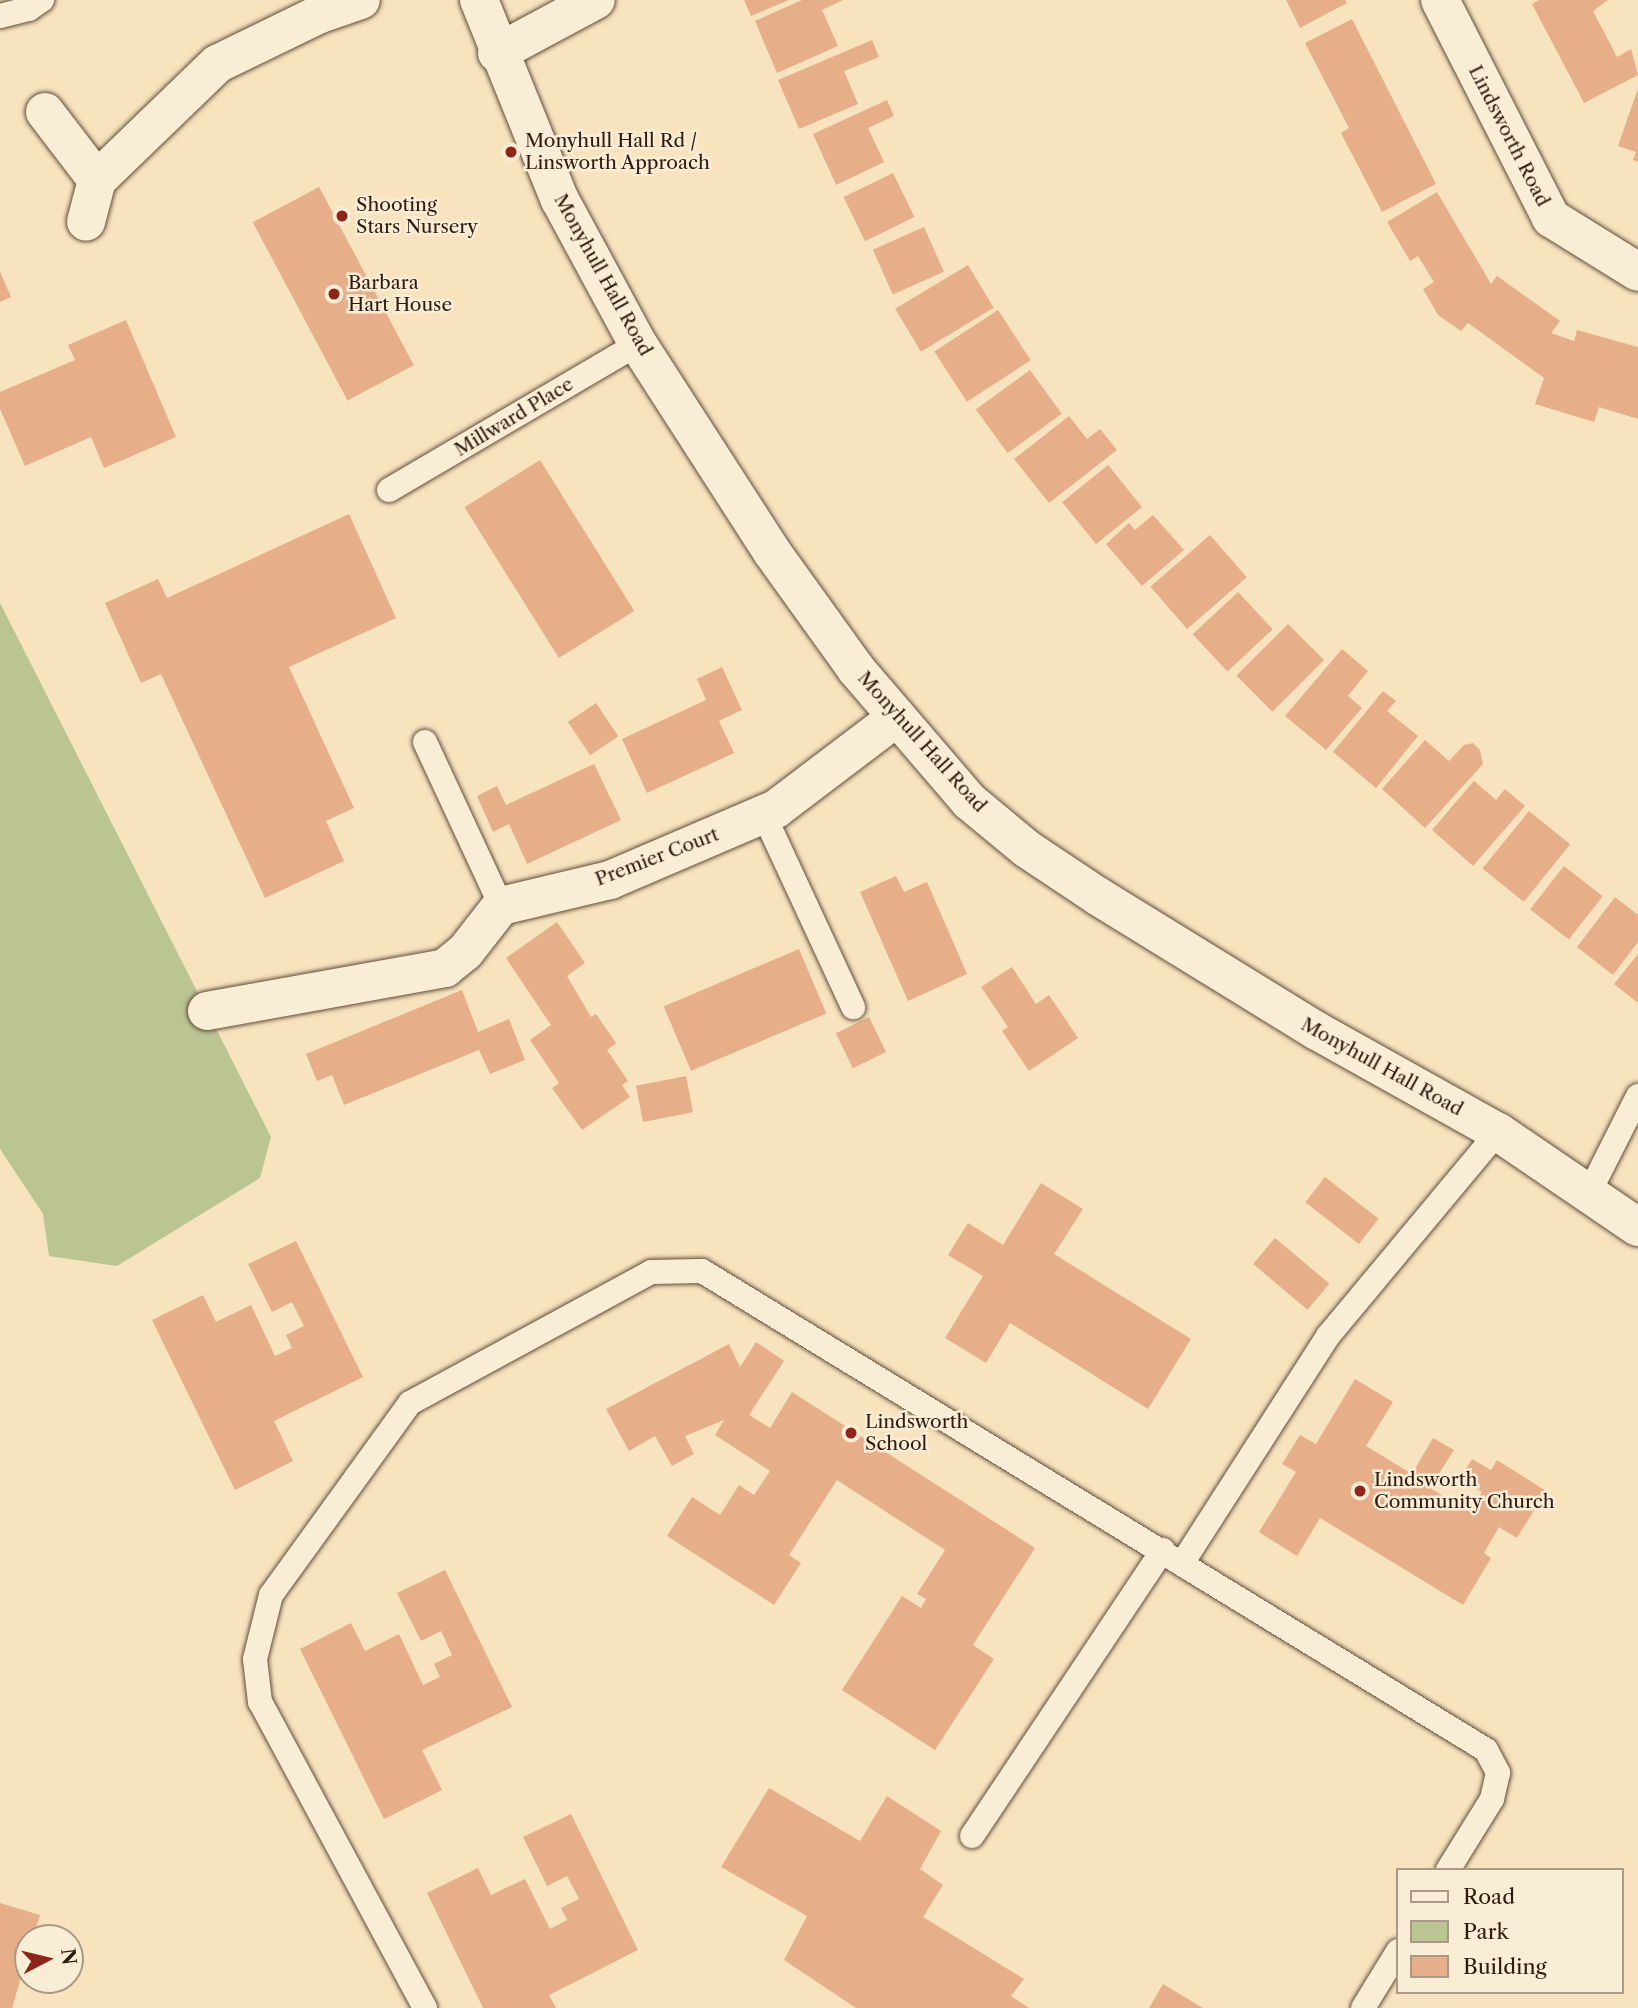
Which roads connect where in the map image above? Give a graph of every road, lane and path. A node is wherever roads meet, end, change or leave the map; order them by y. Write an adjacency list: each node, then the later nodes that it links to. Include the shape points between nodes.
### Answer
1 (42, 0): 6 (lane, via 29,9)
2 (361, 0): 9 (street, via 320,14 217,64)
3 (479, 0): 7 (street, Monyhull Hall Road)
4 (596, 0): 7 (street)
5 (1440, 0): 11 (street, Lindsworth Road, via 1551,218)
6 (0, 16)
7 (497, 53): 12 (street, Monyhull Hall Road, via 560,200)
8 (44, 113): 9 (street)
9 (96, 180): 10 (street)
10 (86, 222)
11 (1638, 272)
12 (638, 344): 13 (lane, Millward Place); 14 (street, Monyhull Hall Road, via 772,552 856,669)
13 (389, 491)
14 (897, 717): 16 (street, Premier Court); 21 (street, Monyhull Hall Road, via 969,800 1027,849 1317,1031)
15 (425, 742): 17 (lane)
16 (764, 815): 17 (street, Premier Court, via 611,880); 18 (lane)
17 (501, 906): 19 (street, via 465,952 445,968)
18 (853, 1007)
19 (207, 1011)
20 (1638, 1096): 22 (lane)
21 (1498, 1132): 22 (street, Monyhull Hall Road); 24 (lane, via 1328,1336)
22 (1588, 1195): 23 (street, Monyhull Hall Road)
23 (1638, 1227)
24 (1173, 1556): 25 (lane); 26 (lane, via 1486,1749 1498,1773 1492,1799); 28 (lane, via 702,1271 651,1272 410,1403 271,1595 255,1659 260,1702)
25 (972, 1836)
26 (1449, 1868)
27 (1396, 1954): 29 (lane)
28 (425, 2008)
29 (1363, 2008)

